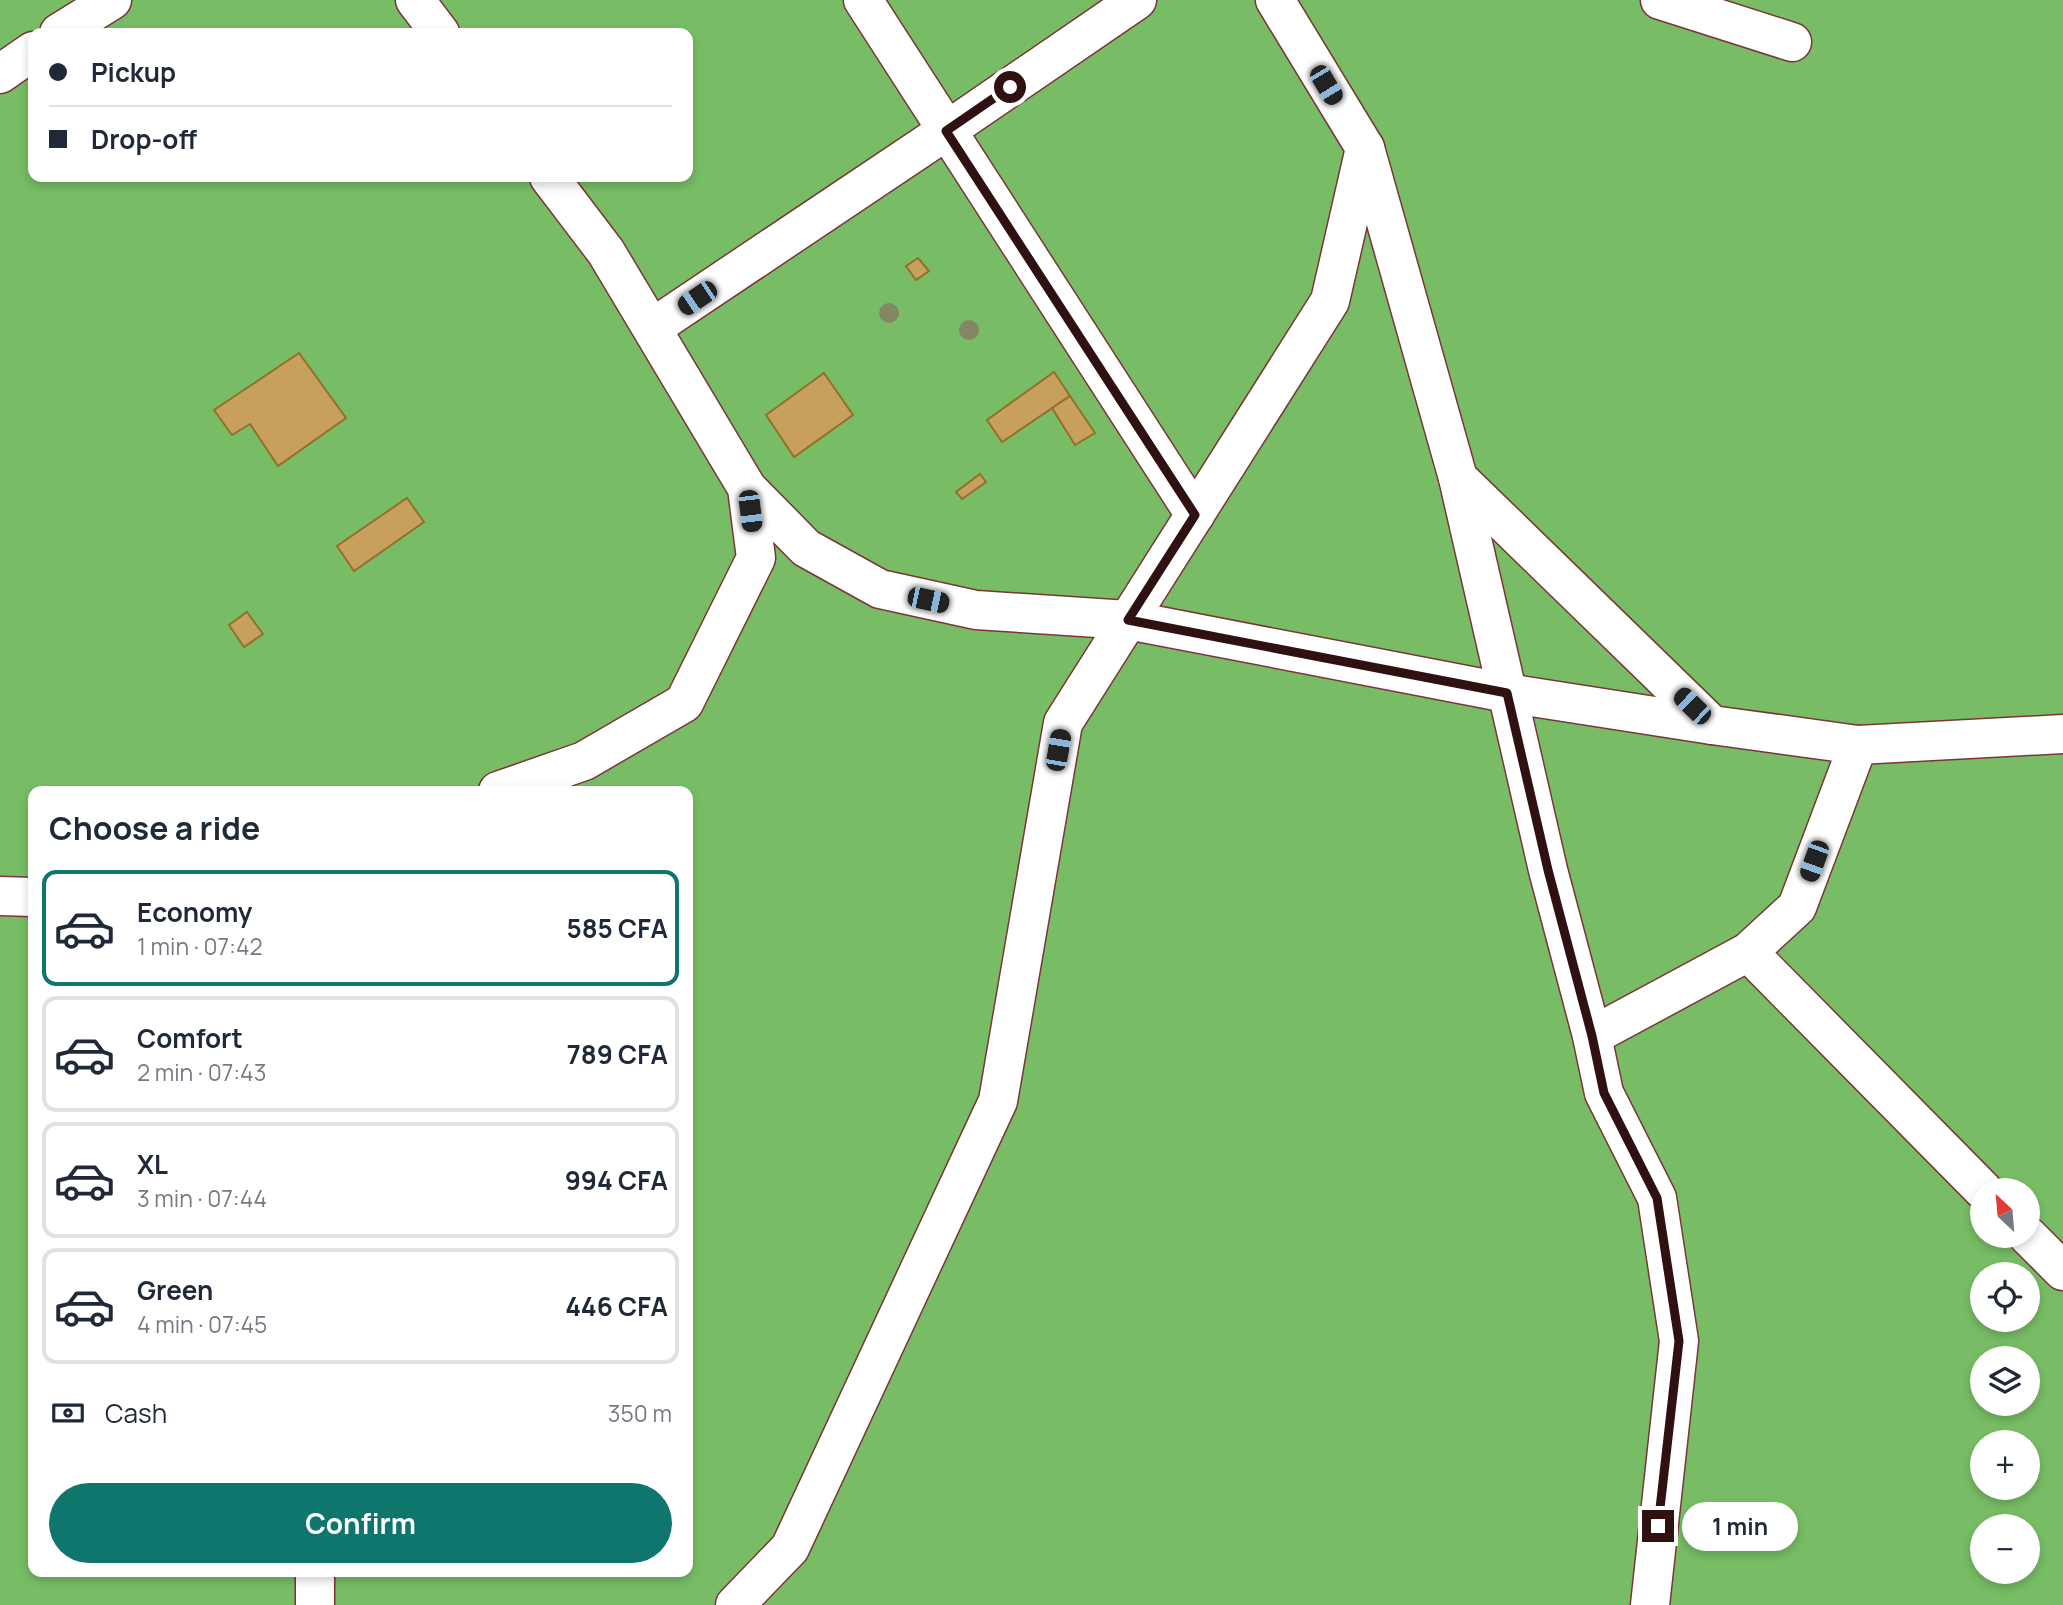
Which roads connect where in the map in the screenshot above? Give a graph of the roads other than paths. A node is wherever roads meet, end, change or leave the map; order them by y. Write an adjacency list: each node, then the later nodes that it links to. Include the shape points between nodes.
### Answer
1 (112, 0): 7 (street)
2 (415, 0): 8 (street)
3 (863, 0): 12 (street)
4 (1137, 0): 12 (street)
5 (1275, 0): 13 (street)
6 (1660, 0): 9 (street)
7 (68, 28)
8 (436, 28)
9 (1792, 42)
10 (28, 54): 11 (street)
11 (0, 74)
12 (946, 131): 15 (street); 18 (street)
13 (1365, 148): 16 (street); 18 (street, via 1330,301)
14 (553, 182): 15 (street, via 606,252)
15 (652, 328): 17 (street)
16 (1458, 478): 20 (street); 21 (street)
17 (747, 488): 19 (street, via 806,548 880,589 976,610); 24 (street, via 756,558 684,703 584,761)
18 (1195, 515): 19 (street)
19 (1128, 620): 20 (street); 34 (street, via 1063,723 998,1101 790,1548)
20 (1507, 693): 21 (street); 28 (street)
21 (1712, 725): 23 (street)
22 (2063, 734): 23 (street)
23 (1857, 746): 27 (street, via 1797,907)
24 (512, 786)
25 (0, 896): 26 (street)
26 (28, 897)
27 (1748, 952): 28 (street); 29 (street)
28 (1592, 1036): 35 (street, via 1604,1093 1657,1198 1679,1341)
29 (1971, 1178)
30 (2040, 1248): 31 (street)
31 (2063, 1271)
32 (315, 1577): 33 (street)
33 (315, 1605)
34 (735, 1605)
35 (1650, 1605)

